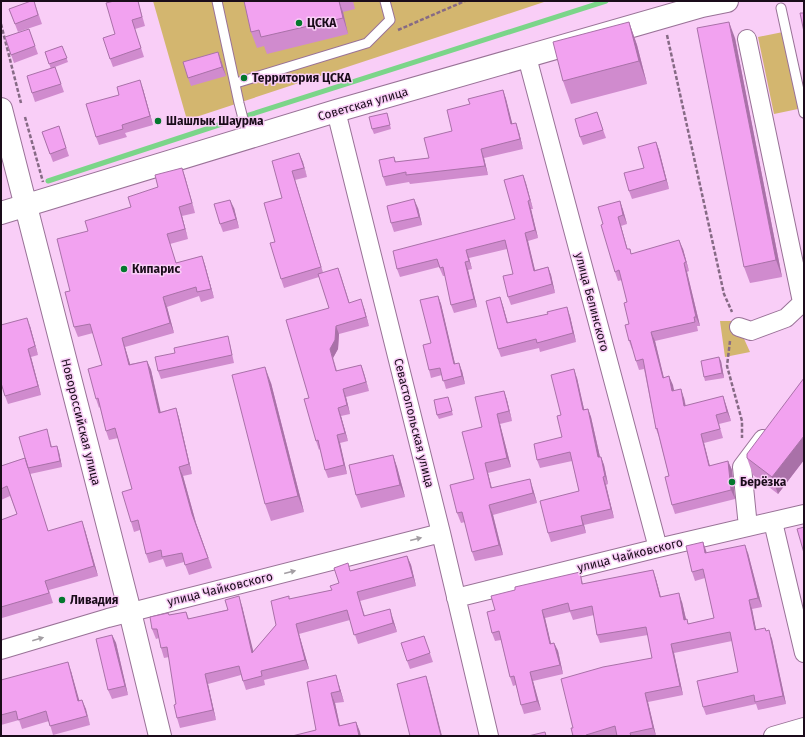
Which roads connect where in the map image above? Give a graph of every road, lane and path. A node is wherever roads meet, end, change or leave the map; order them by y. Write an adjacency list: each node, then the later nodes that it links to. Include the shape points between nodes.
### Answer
1 (217, 1): 12 (lane)
2 (385, 1): 12 (lane, via 390,20 366,43)
3 (465, 1): 8 (path)
4 (727, 1): 5 (street, Советская улица)
5 (701, 4): 11 (street, Советская улица)
6 (781, 8): 15 (lane)
7 (1, 24): 17 (path)
8 (396, 31)
9 (668, 37): 21 (path, via 724,294)
10 (747, 39): 20 (street)
11 (527, 57): 14 (street, Советская улица); 29 (street, улица Белинского)
12 (236, 83): 16 (lane)
13 (1, 109): 18 (street, Новороссийская улица)
14 (336, 111): 16 (street, Советская улица); 28 (street, Севастопольская улица)
15 (804, 113)
16 (248, 138): 17 (street, Советская улица)
17 (47, 198): 18 (street, Советская улица)
18 (25, 205): 19 (street, Советская улица); 31 (street, Новороссийская улица)
19 (1, 213)
20 (803, 302): 21 (street, via 786,318 751,331)
21 (739, 327)
22 (727, 366): 24 (path, via 742,421)
23 (773, 426): 24 (street)
24 (742, 468): 27 (street)
25 (804, 514): 26 (street, улица Чайковского)
26 (773, 522): 27 (street, улица Чайковского); 33 (street)
27 (748, 527): 29 (street, улица Чайковского)
28 (441, 533): 30 (street, Севастопольская улица); 31 (street, улица Чайковского, one-way to 28)
29 (658, 548): 30 (street, улица Чайковского)
30 (456, 598): 36 (street, Севастопольская улица)
31 (130, 612): 32 (street, улица Чайковского, one-way to 31); 35 (street, Новороссийская улица)
32 (1, 650)
33 (804, 653)
34 (804, 727): 37 (street)
35 (160, 736)
36 (489, 736)
37 (773, 736)

